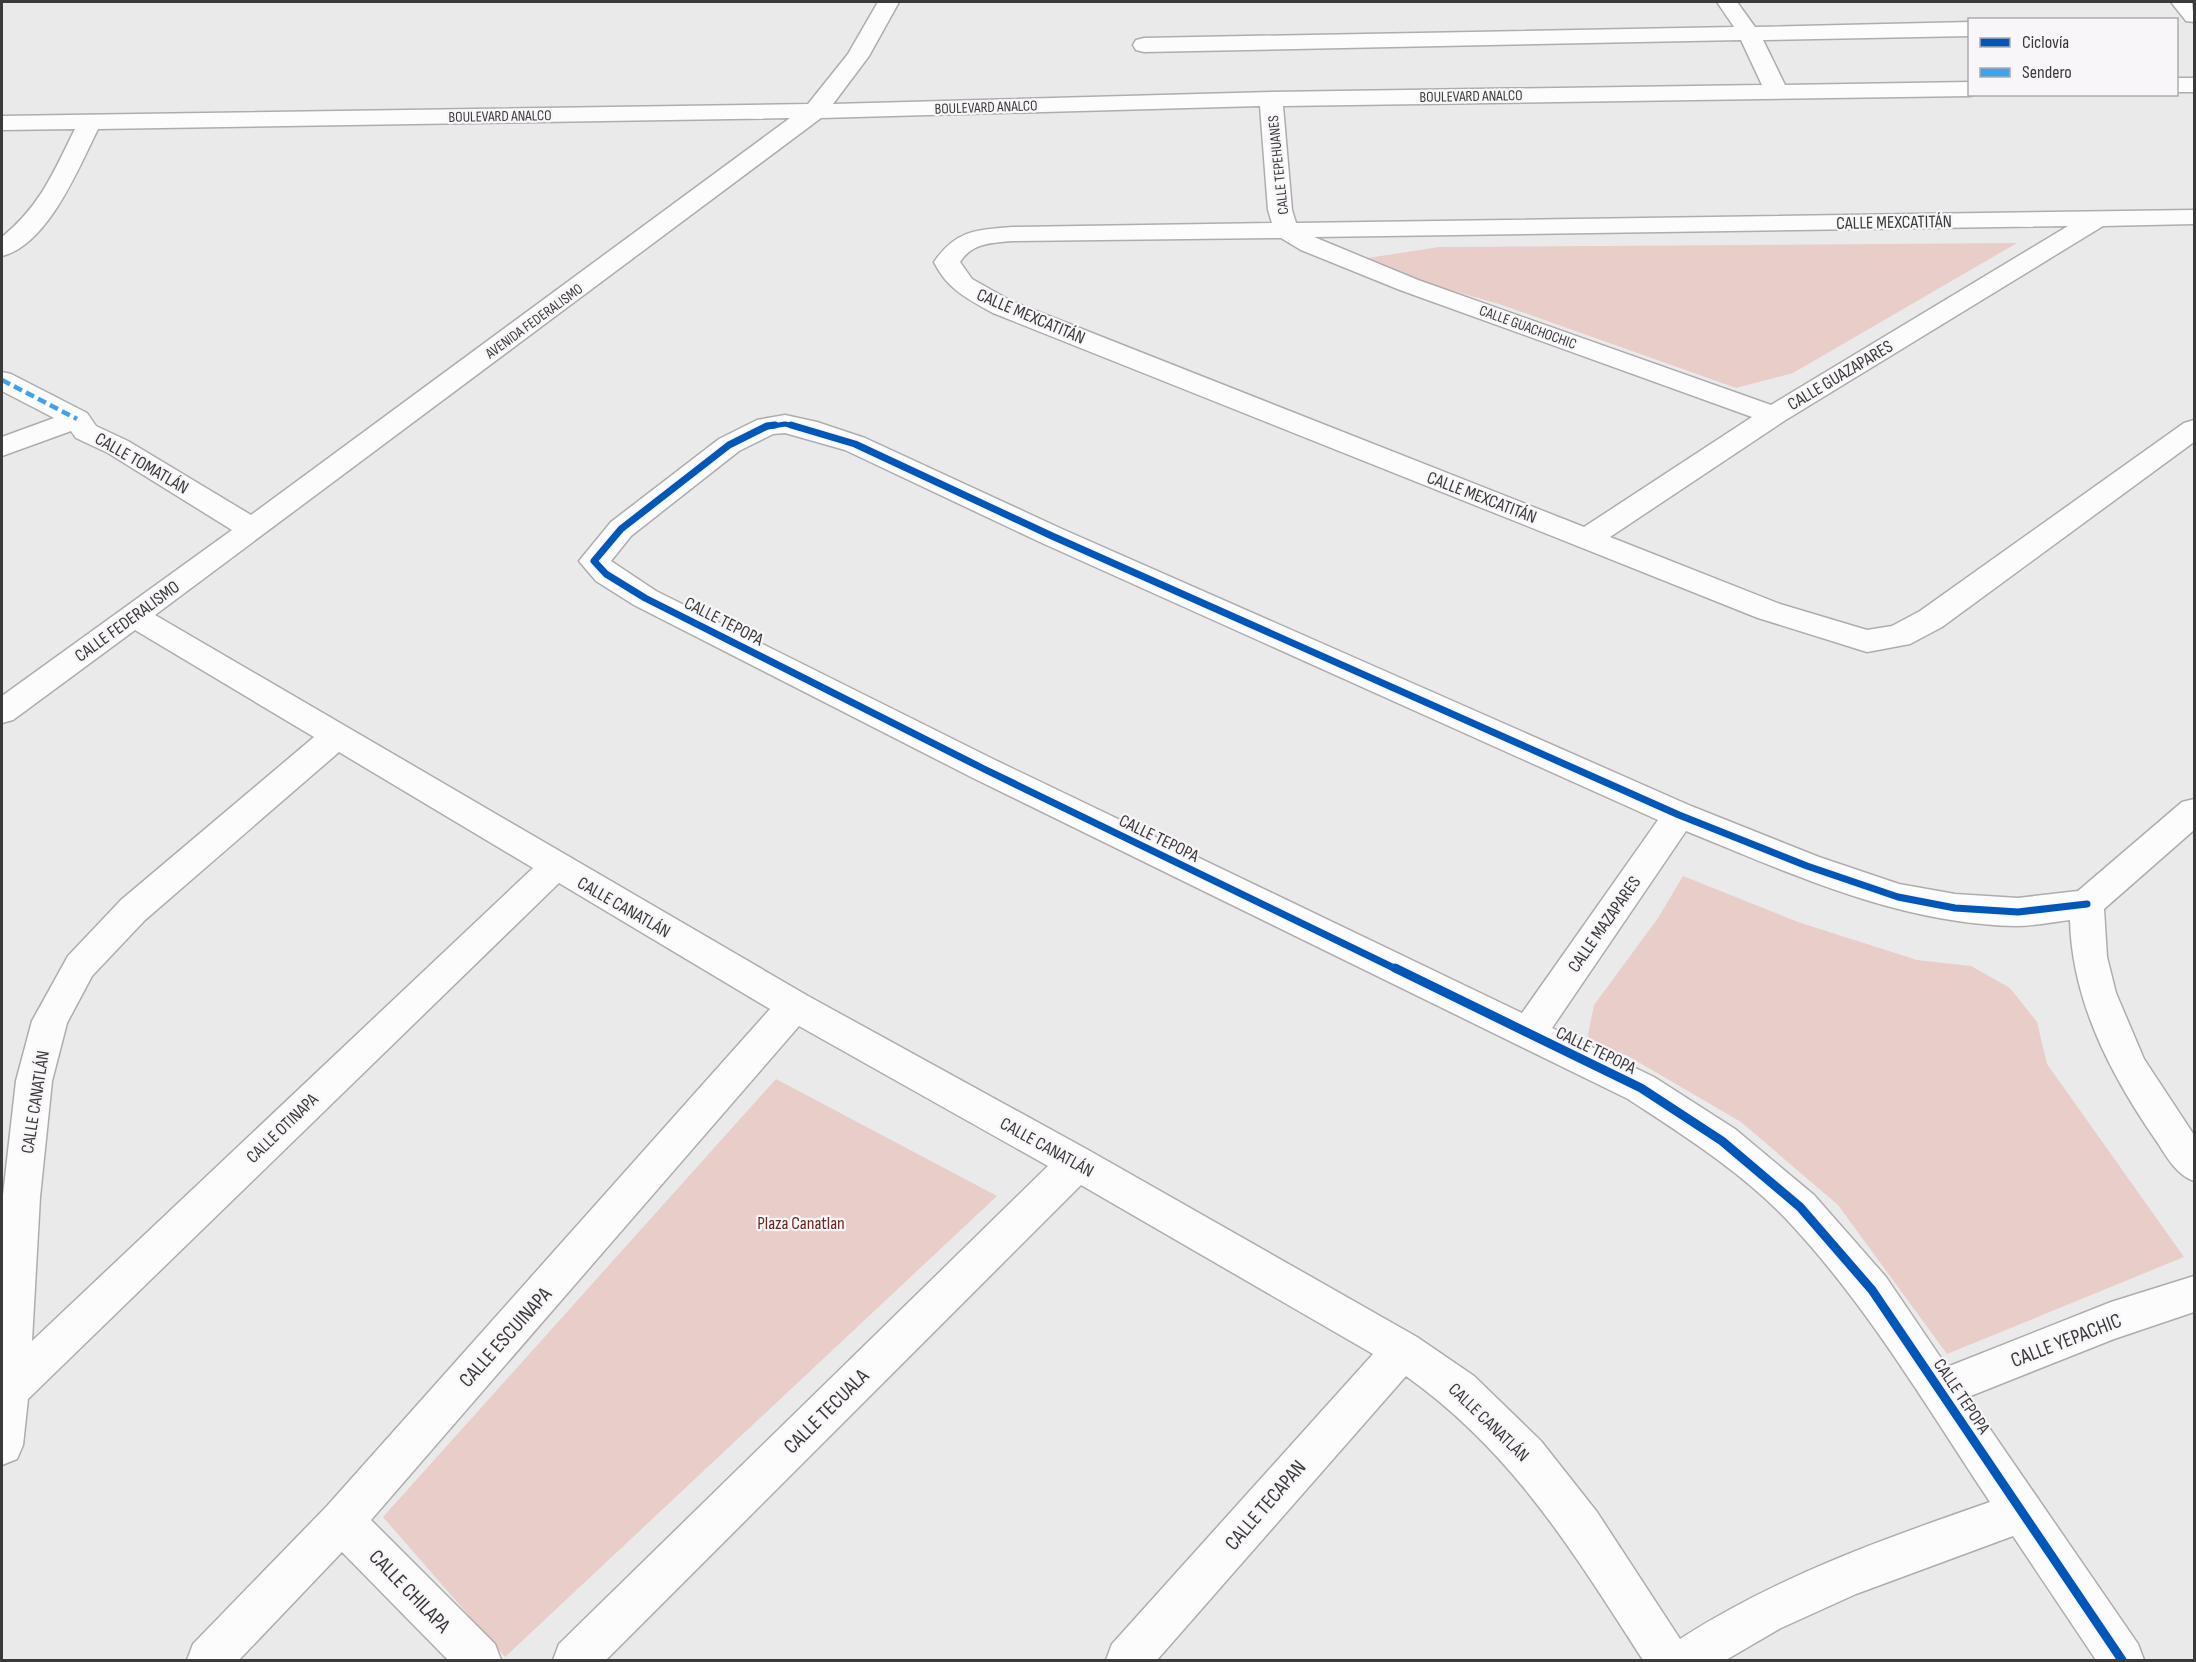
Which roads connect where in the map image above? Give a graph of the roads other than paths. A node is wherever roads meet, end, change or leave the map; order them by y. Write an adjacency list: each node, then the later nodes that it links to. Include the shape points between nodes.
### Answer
1 (888, 2): 15 (street, AVENIDA FEDERALISMO, via 858,56)
2 (1727, 2): 8 (street)
3 (2181, 2): 4 (street)
4 (2194, 16)
5 (2194, 23): 6 (street)
6 (2178, 24)
7 (1968, 29): 8 (street)
8 (1748, 32): 9 (street); 13 (street)
9 (1144, 45)
10 (2178, 85): 11 (street)
11 (2194, 85)
12 (1968, 89): 13 (street, BOULEVARD ANALCO)
13 (1777, 92): 14 (street, BOULEVARD ANALCO)
14 (1271, 99): 15 (street, BOULEVARD ANALCO); 20 (street, CALLE TEPEHUANES, via 1280,210)
15 (815, 111): 16 (street, BOULEVARD ANALCO); 27 (street, AVENIDA FEDERALISMO)
16 (90, 122): 17 (street, BOULEVARD ANALCO); 21 (street, via 50,202 31,225)
17 (2, 123)
18 (2194, 217): 19 (street, CALLE MEXCATITÁN)
19 (2098, 218): 20 (street, CALLE MEXCATITÁN); 23 (street, CALLE GUAZAPARES)
20 (1286, 230): 23 (street, CALLE GUACHOCHIC, via 1409,285); 28 (street, CALLE MEXCATITÁN, via 1012,234 969,239 954,249 947,262 952,276 1002,307)
21 (2, 249)
22 (2, 380): 24 (street, CALLE TOMATLÁN)
23 (1773, 415): 28 (street, CALLE GUAZAPARES)
24 (77, 419): 26 (street); 27 (street, CALLE TOMATLÁN, via 86,432 118,447)
25 (2194, 429): 28 (street, CALLE MEXCATITÁN, via 1931,619 1899,636 1867,641 1824,630)
26 (2, 447)
27 (252, 529): 29 (street, CALLE FEDERALISMO)
28 (1587, 538)
29 (134, 616): 30 (street, CALLE FEDERALISMO); 31 (street, CALLE CANATLÁN)
30 (2, 712)
31 (335, 737): 34 (street, CALLE CANATLÁN); 43 (street, CALLE CANATLÁN, via 133,910 80,966 50,1021 34,1082 21,1197)
32 (2194, 811): 35 (street)
33 (1679, 815): 35 (street, CALLE TEPOPA, via 1898,897 1955,908 2018,912); 37 (street, CALLE MAZAPARES); 37 (street, CALLE TEPOPA, via 855,444 807,428 767,426 729,445 621,529 594,561 606,574 656,604)
34 (555, 867): 36 (street, CALLE CANATLÁN); 43 (street, CALLE OTINAPA)
35 (2087, 904): 39 (street, via 2091,962 2109,1028 2150,1104)
36 (795, 1006): 38 (street, CALLE CANATLÁN); 46 (street, CALLE ESCUINAPA)
37 (1528, 1033): 42 (street, CALLE TEPOPA, via 1641,1088 1722,1141 1800,1207 1872,1290)
38 (1077, 1163): 41 (street, CALLE CANATLÁN); 49 (street, CALLE TECUALA)
39 (2194, 1164)
40 (2194, 1294): 42 (street, CALLE YEPACHIC, via 2111,1321)
41 (1403, 1350): 50 (street, CALLE TECAPAN); 51 (street, CALLE CANATLÁN, via 1460,1390 1526,1455 1582,1527)
42 (1940, 1389): 45 (street, CALLE TEPOPA)
43 (9, 1390): 44 (street, CALLE CANATLÁN)
44 (2, 1445)
45 (2022, 1512): 52 (street, via 1799,1597 1723,1636); 53 (street, CALLE TEPOPA)
46 (342, 1521): 47 (street, CALLE ESCUINAPA); 48 (street, CALLE CHILAPA)
47 (209, 1660)
48 (479, 1660)
49 (575, 1660)
50 (1128, 1660)
51 (1668, 1660)
52 (1687, 1660)
53 (2122, 1660)

